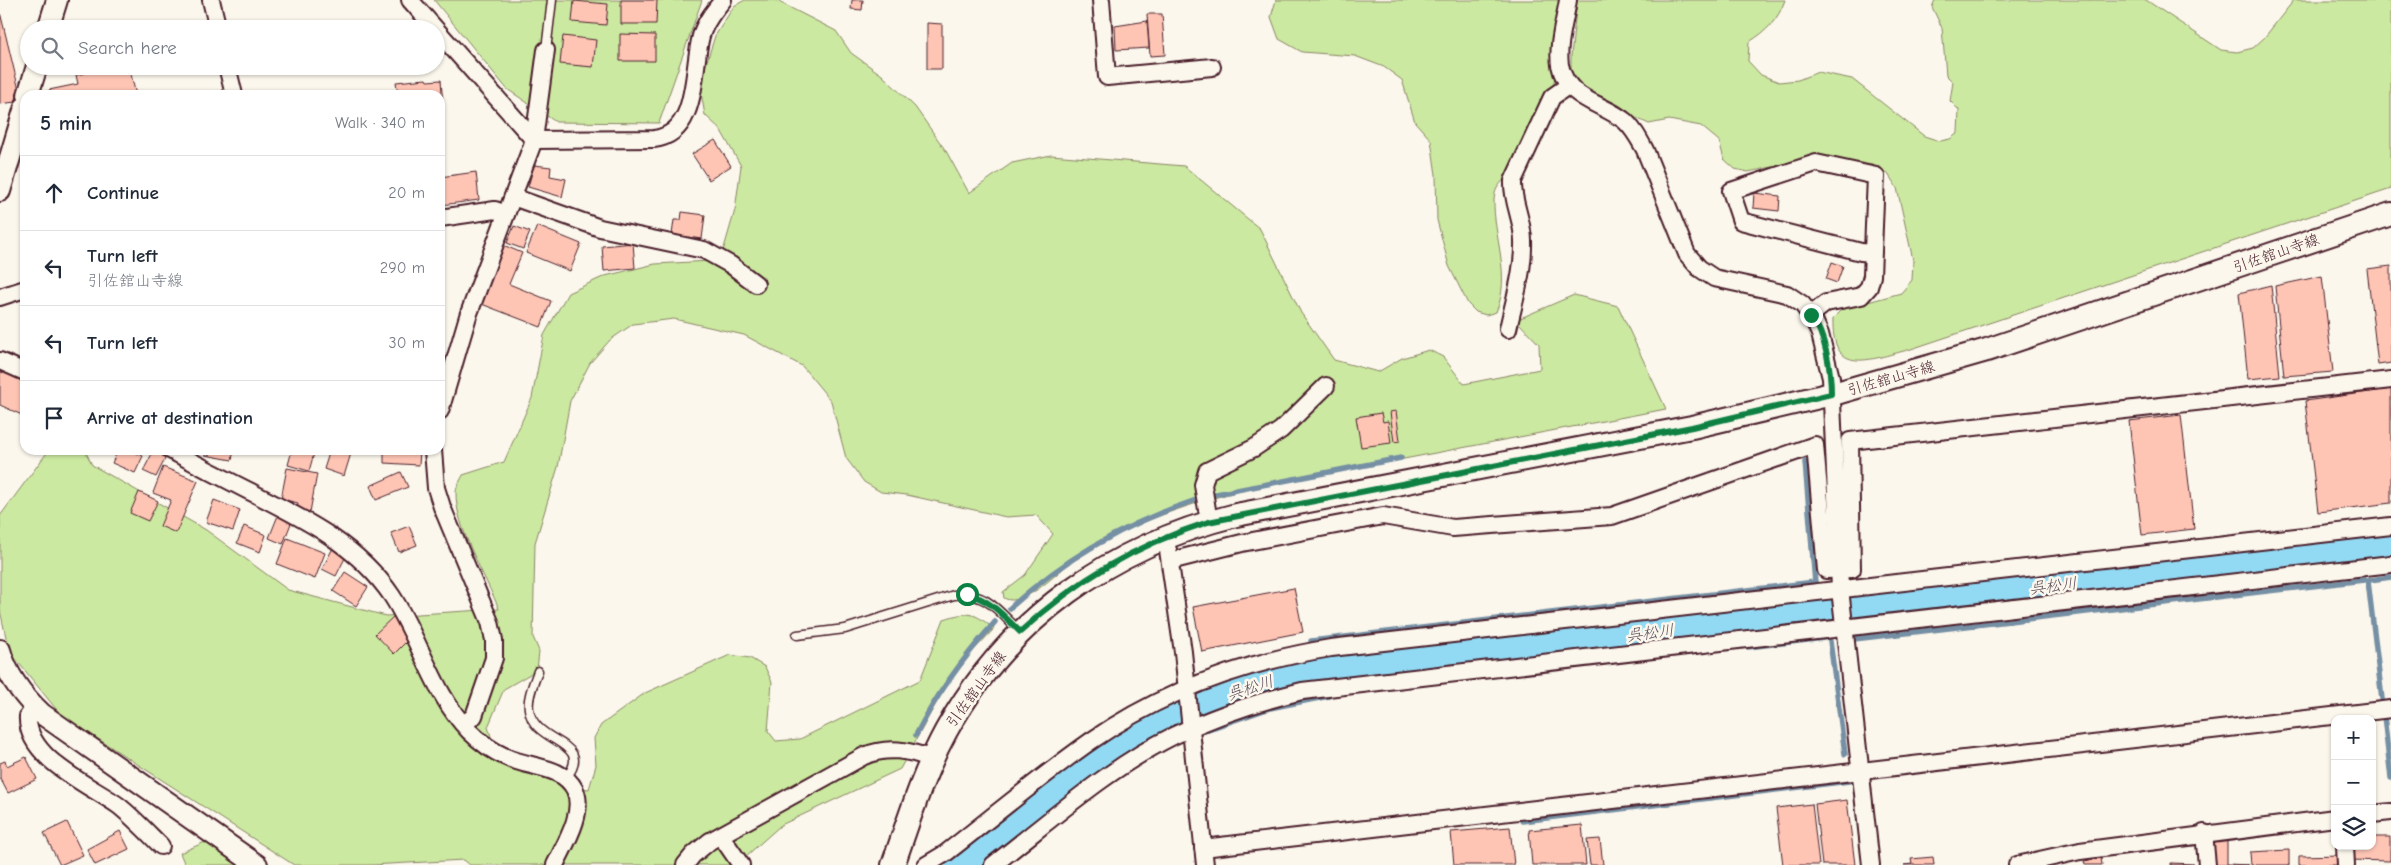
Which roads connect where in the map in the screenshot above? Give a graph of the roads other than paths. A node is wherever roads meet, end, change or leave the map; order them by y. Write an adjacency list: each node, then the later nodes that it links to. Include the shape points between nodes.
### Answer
1 (57, 0): 8 (street)
2 (210, 0): 9 (street)
3 (410, 0): 10 (street)
4 (552, 0): 12 (lane)
5 (723, 0): 20 (street, via 702,34 688,112 670,135 654,139)
6 (1102, 0): 13 (street, via 1107,77)
7 (1568, 0): 16 (street, via 1560,64)
8 (51, 20)
9 (216, 20)
10 (428, 20)
11 (445, 40): 20 (street)
12 (546, 50): 20 (street)
13 (1212, 67)
14 (34, 75): 17 (street)
15 (229, 75): 18 (street)
16 (1569, 85): 30 (street, via 1590,103 1626,122 1636,134 1679,238 1699,268 1714,278 1787,294); 31 (street, via 1552,97 1513,180 1512,194 1522,228 1523,252)
17 (30, 90)
18 (233, 90)
19 (20, 124): 21 (street)
20 (534, 140): 22 (street)
21 (0, 191)
22 (513, 197): 23 (street); 27 (street, via 600,228 704,250)
23 (506, 214): 25 (street, via 495,210); 36 (street, via 468,316)
24 (2391, 214): 37 (main road, 引佐舘山寺線, via 1987,350)
25 (445, 217)
26 (1873, 253): 26 (street, via 1876,176 1816,163 1731,191 1741,221); 30 (street, via 1869,288 1861,296 1826,303)
27 (756, 284)
28 (20, 290): 29 (street)
29 (0, 296)
30 (1811, 315): 37 (street, via 1820,334 1831,378)
31 (1508, 329)
32 (0, 361): 33 (street)
33 (20, 370)
34 (2391, 380): 45 (street, via 1850,441 1852,569)
35 (1326, 386): 40 (street, via 1281,430 1254,448 1207,471 1202,485)
36 (445, 394)
37 (1831, 394): 40 (main road, 引佐舘山寺線, via 1692,427); 45 (street)
38 (180, 455): 55 (street, via 302,517 360,559 399,608 443,694)
39 (433, 455): 55 (street, via 436,488 442,507 490,622 494,640 489,676 474,716)
40 (1208, 522): 42 (main road, 引佐舘山寺線)
41 (2391, 526): 46 (street)
42 (1163, 538): 43 (street); 48 (main road, 引佐舘山寺線, via 1093,574)
43 (1170, 560): 45 (street, via 1383,516 1453,528 1612,516 1815,445 1826,570); 52 (street)
44 (2391, 564): 47 (street)
45 (1839, 570): 46 (street)
46 (1840, 592): 47 (street); 52 (street, via 1330,648 1258,663)
47 (1844, 625): 56 (street, via 1336,686 1268,699); 58 (street)
48 (1020, 632): 49 (lane, via 981,597 967,594 845,629); 57 (main road, 引佐舘山寺線, via 975,686)
49 (797, 635)
50 (0, 650): 53 (street, via 18,688)
51 (538, 672): 59 (lane, via 529,708 533,722 542,733 574,754 575,763)
52 (1187, 691): 56 (street); 73 (street, via 1130,716 1090,741)
53 (35, 708): 65 (street, via 28,716 28,728 45,754 124,810); 68 (street)
54 (2391, 709): 58 (street)
55 (464, 724): 59 (street, via 486,745 505,757 560,773)
56 (1190, 725): 66 (street); 74 (street, via 1113,772)
57 (932, 759): 64 (street, via 896,750 874,751); 72 (main road, 引佐舘山寺線)
58 (1860, 771): 66 (street); 76 (street)
59 (566, 778): 69 (street, via 576,792 577,804 571,829)
60 (2391, 812): 61 (street)
61 (2376, 814)
62 (2331, 818): 63 (street)
63 (2204, 833): 77 (street, via 2072,852); 78 (street)
64 (721, 836): 70 (street, via 693,855); 71 (street)
65 (161, 846)
66 (1203, 848): 75 (street)
67 (2345, 850): 79 (street)
68 (257, 865)
69 (555, 865)
70 (685, 865)
71 (741, 865)
72 (893, 865)
73 (926, 865)
74 (993, 865)
75 (1205, 865)
76 (1871, 865)
77 (2017, 865)
78 (2207, 865)
79 (2346, 865)

